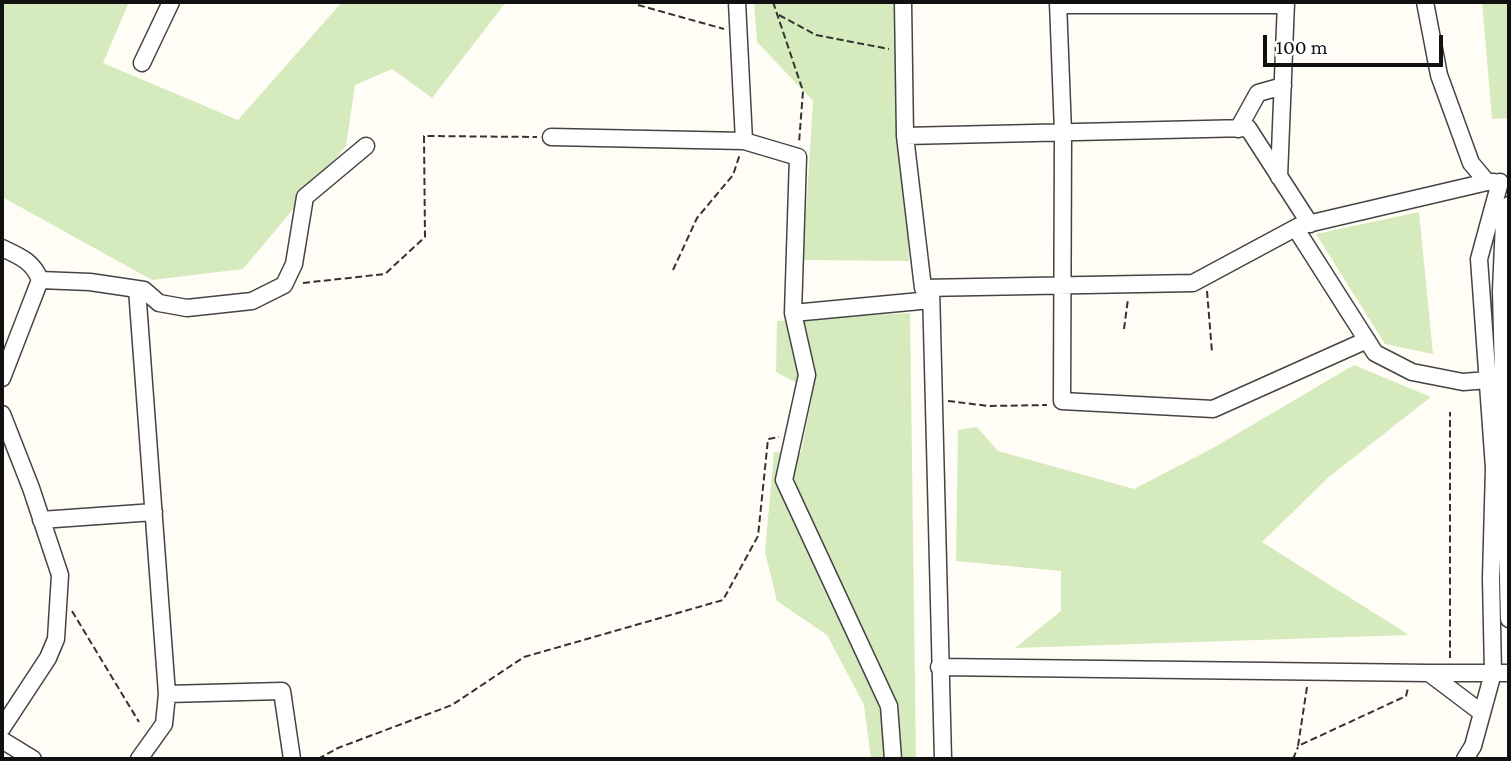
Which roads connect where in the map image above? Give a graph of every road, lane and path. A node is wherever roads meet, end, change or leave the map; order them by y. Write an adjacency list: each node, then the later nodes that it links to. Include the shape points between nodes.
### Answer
1 (171, 2): 12 (street)
2 (737, 2): 10 (street)
3 (774, 2): 9 (path)
4 (903, 2): 11 (street)
5 (1425, 2): 22 (street, via 1439,75 1471,163)
6 (1286, 3): 7 (street); 13 (street)
7 (1058, 4): 15 (street)
8 (638, 5): 10 (path)
9 (778, 14): 11 (path, via 817,35); 20 (path, via 803,90)
10 (738, 33): 18 (street)
11 (904, 52): 16 (street)
12 (142, 63)
13 (1283, 86): 14 (street, via 1258,93); 21 (street)
14 (1238, 129): 15 (street); 21 (street, via 1248,128)
15 (1063, 132): 16 (street); 32 (street)
16 (905, 136): 34 (street, via 923,288)
17 (551, 137): 18 (street); 31 (path, via 424,136 425,237 385,274)
18 (744, 141): 20 (street); 27 (path, via 733,175 697,218)
19 (366, 146): 31 (street, via 305,197 294,264)
20 (798, 157): 35 (street)
21 (1279, 177): 24 (street)
22 (1499, 181): 24 (street); 41 (street, via 1479,259)
23 (1509, 205): 26 (street, via 1504,222)
24 (1303, 226): 28 (street); 38 (street)
25 (2, 248): 29 (street, via 24,258)
26 (1506, 259): 37 (street)
27 (673, 270)
28 (1206, 276): 30 (street, via 1193,283); 39 (path)
29 (40, 280): 33 (street); 40 (street)
30 (1129, 284): 32 (street); 36 (path)
31 (284, 285): 33 (street, via 252,301 187,308 159,303)
32 (1062, 285): 34 (street); 44 (street)
33 (137, 289): 49 (street)
34 (931, 294): 35 (street); 42 (street)
35 (793, 313): 47 (street, via 807,375)
36 (1125, 329)
37 (1506, 331): 43 (street)
38 (1367, 340): 41 (street, via 1375,353 1412,372 1463,382); 44 (street, via 1213,409)
39 (1212, 352)
40 (2, 378)
41 (1488, 380): 59 (street, via 1494,467 1491,578)
42 (933, 399): 44 (path, via 989,406); 54 (street)
43 (1506, 399): 48 (street)
44 (1062, 401)
45 (1450, 412): 58 (path)
46 (2, 414): 50 (street)
47 (794, 434): 69 (path, via 768,439 758,536 723,600 524,657 452,705); 70 (street, via 784,480 889,706)
48 (1507, 468): 51 (street)
49 (154, 512): 50 (street); 60 (street)
50 (41, 520): 63 (street, via 60,575 57,639)
51 (1508, 538): 53 (street)
52 (73, 611): 62 (path)
53 (1509, 620)
54 (939, 667): 55 (street); 71 (street)
55 (1310, 672): 56 (street); 65 (path)
56 (1411, 673): 57 (street); 65 (path, via 1406,696)
57 (1429, 673): 58 (street); 61 (street)
58 (1450, 673): 59 (street)
59 (1501, 673): 61 (street)
60 (167, 694): 67 (street, via 164,724); 68 (street, via 282,691)
61 (1482, 713): 73 (street)
62 (139, 722)
63 (2, 728)
64 (2, 740): 66 (street)
65 (1298, 746): 72 (path)
66 (33, 759)
67 (139, 759)
68 (292, 759)
69 (318, 759)
70 (893, 759)
71 (943, 759)
72 (1293, 759)
73 (1465, 759)

